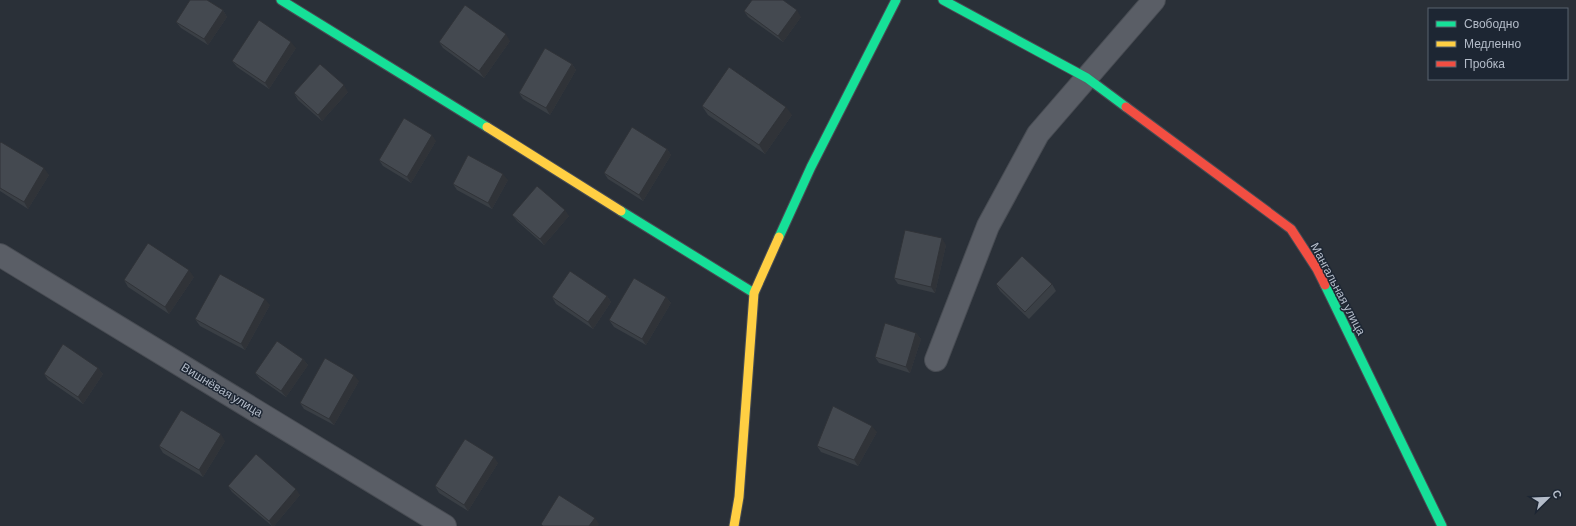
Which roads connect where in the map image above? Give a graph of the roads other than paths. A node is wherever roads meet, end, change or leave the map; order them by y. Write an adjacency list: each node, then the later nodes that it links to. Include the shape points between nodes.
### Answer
1 (280, 0): 7 (street)
2 (896, 0): 7 (street, via 811,167)
3 (943, 0): 5 (street, Мангальная улица)
4 (1154, 0): 5 (street)
5 (1086, 78): 8 (street, via 1038,134 988,226); 11 (street, Мангальная улица, via 1291,229 1317,269)
6 (0, 255): 9 (street, Вишнёвая улица)
7 (754, 293): 10 (street, via 739,497)
8 (936, 360)
9 (445, 526)
10 (734, 526)
11 (1442, 526)

